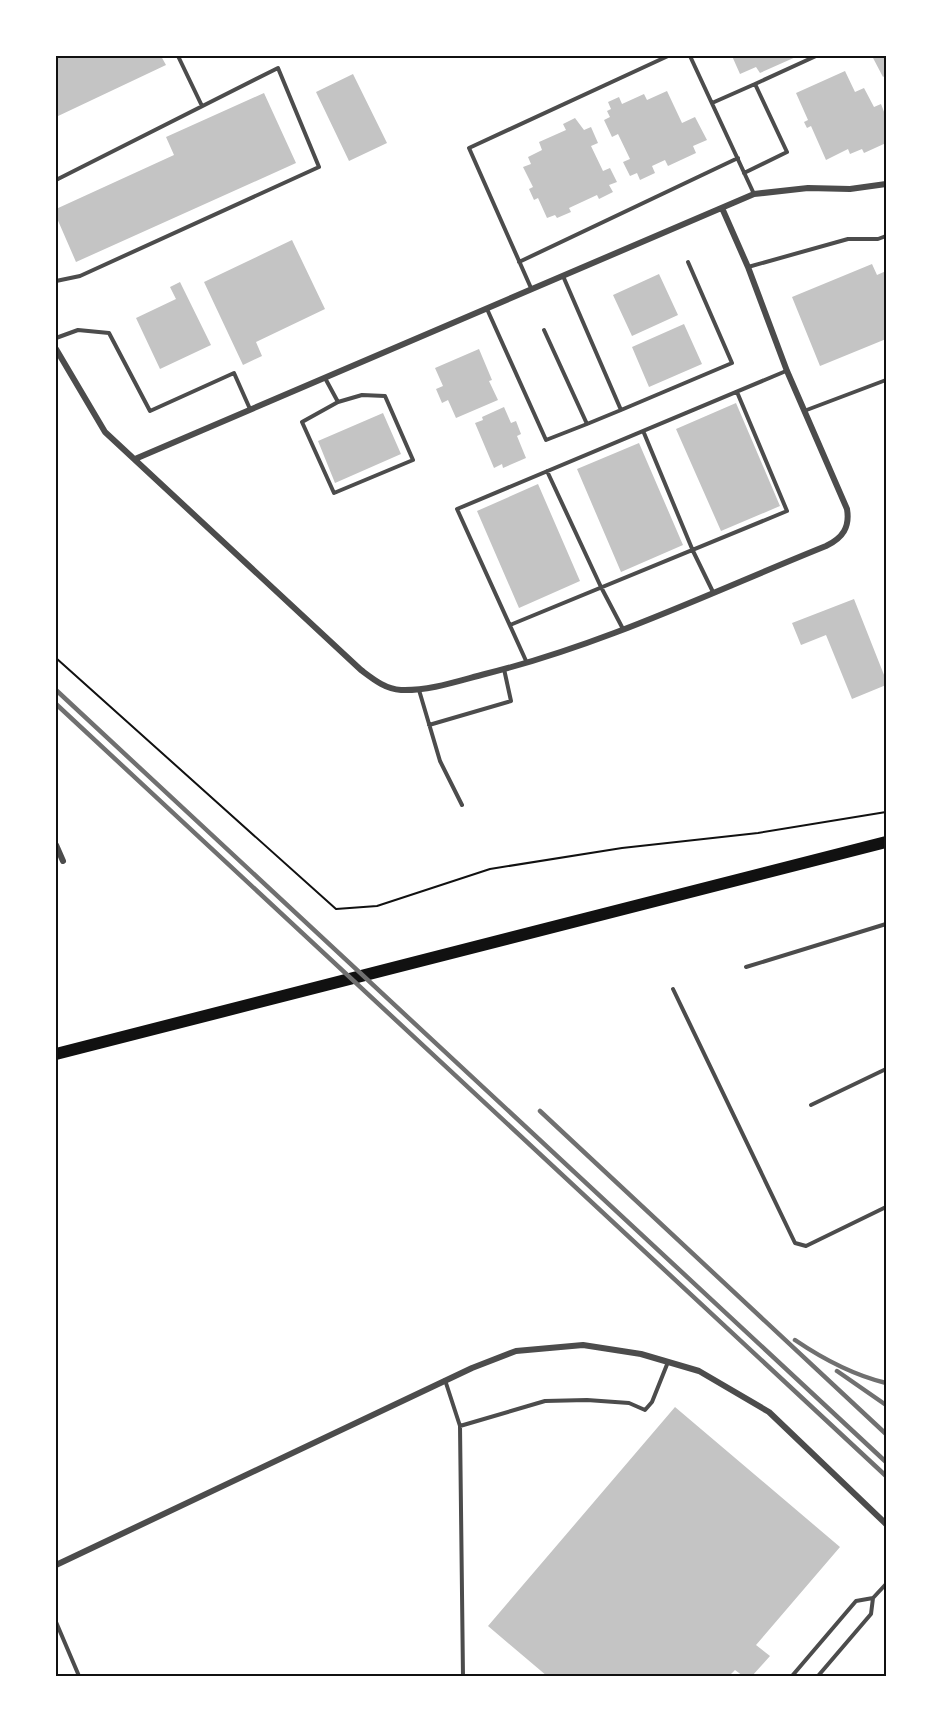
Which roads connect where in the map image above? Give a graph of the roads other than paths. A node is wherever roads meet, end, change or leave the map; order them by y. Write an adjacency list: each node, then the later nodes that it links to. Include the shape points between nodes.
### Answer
1 (178, 56): 7 (lane)
2 (668, 56): 15 (lane, via 469,148)
3 (690, 56): 6 (lane)
4 (816, 56): 5 (lane)
5 (755, 84): 6 (lane); 9 (lane, via 787,152)
6 (712, 103): 8 (lane)
7 (202, 106): 10 (lane); 19 (lane, via 278,68 319,167 80,276)
8 (738, 158): 9 (lane); 15 (lane)
9 (744, 173): 12 (lane)
10 (56, 180)
11 (886, 184): 12 (street)
12 (754, 194): 13 (street)
13 (722, 208): 17 (street); 18 (street)
14 (886, 236): 17 (lane, via 848,239)
15 (519, 262): 20 (lane)
16 (688, 262): 31 (lane, via 732,363)
17 (748, 267): 25 (street)
18 (562, 275): 20 (street); 31 (lane)
19 (56, 281)
20 (531, 288): 21 (street)
21 (487, 308): 26 (street); 33 (lane, via 546,440)
22 (544, 330): 33 (lane)
23 (56, 338): 30 (lane, via 78,330 110,333 150,411 234,373)
24 (56, 349): 35 (street, via 105,432)
25 (787, 371): 28 (lane); 32 (street)
26 (325, 378): 29 (lane); 30 (street)
27 (886, 380): 32 (lane)
28 (737, 393): 34 (lane); 37 (lane, via 787,511)
29 (338, 402): 29 (lane, via 362,395 385,396 413,460 334,493 302,422)
30 (250, 410): 35 (street)
31 (621, 410): 33 (lane)
32 (804, 411): 39 (street, via 847,509 845,531 826,546)
33 (587, 424)
34 (644, 432): 36 (lane); 37 (lane)
35 (135, 459): 44 (street, via 361,670 385,686)
36 (547, 471): 38 (lane); 40 (lane, via 457,509)
37 (693, 550): 38 (lane); 39 (lane)
38 (601, 587): 40 (lane); 41 (lane)
39 (713, 592): 41 (street)
40 (510, 625): 42 (lane)
41 (623, 629): 42 (street)
42 (527, 663): 43 (street)
43 (504, 669): 44 (street); 45 (lane, via 511,701)
44 (419, 690): 45 (lane)
45 (429, 725): 46 (lane, via 440,761)
46 (462, 805)
47 (886, 842): 53 (main road)
48 (56, 845): 49 (street)
49 (63, 861)
50 (886, 924): 51 (lane)
51 (746, 967)
52 (673, 989): 56 (lane, via 795,1243 806,1246)
53 (56, 1054)
54 (886, 1069): 55 (lane)
55 (811, 1105)
56 (886, 1207)
57 (668, 1362): 58 (street, via 583,1345 516,1351); 59 (lane, via 645,1410 629,1403 545,1401); 60 (street, via 699,1371 770,1412)
58 (445, 1379): 59 (lane); 61 (street)
59 (460, 1426): 66 (lane)
60 (886, 1524)
61 (56, 1565)
62 (886, 1584): 63 (lane)
63 (873, 1598): 67 (lane, via 856,1601); 68 (lane, via 872,1614)
64 (56, 1622): 65 (lane)
65 (79, 1677)
66 (463, 1677)
67 (792, 1677)
68 (818, 1677)

